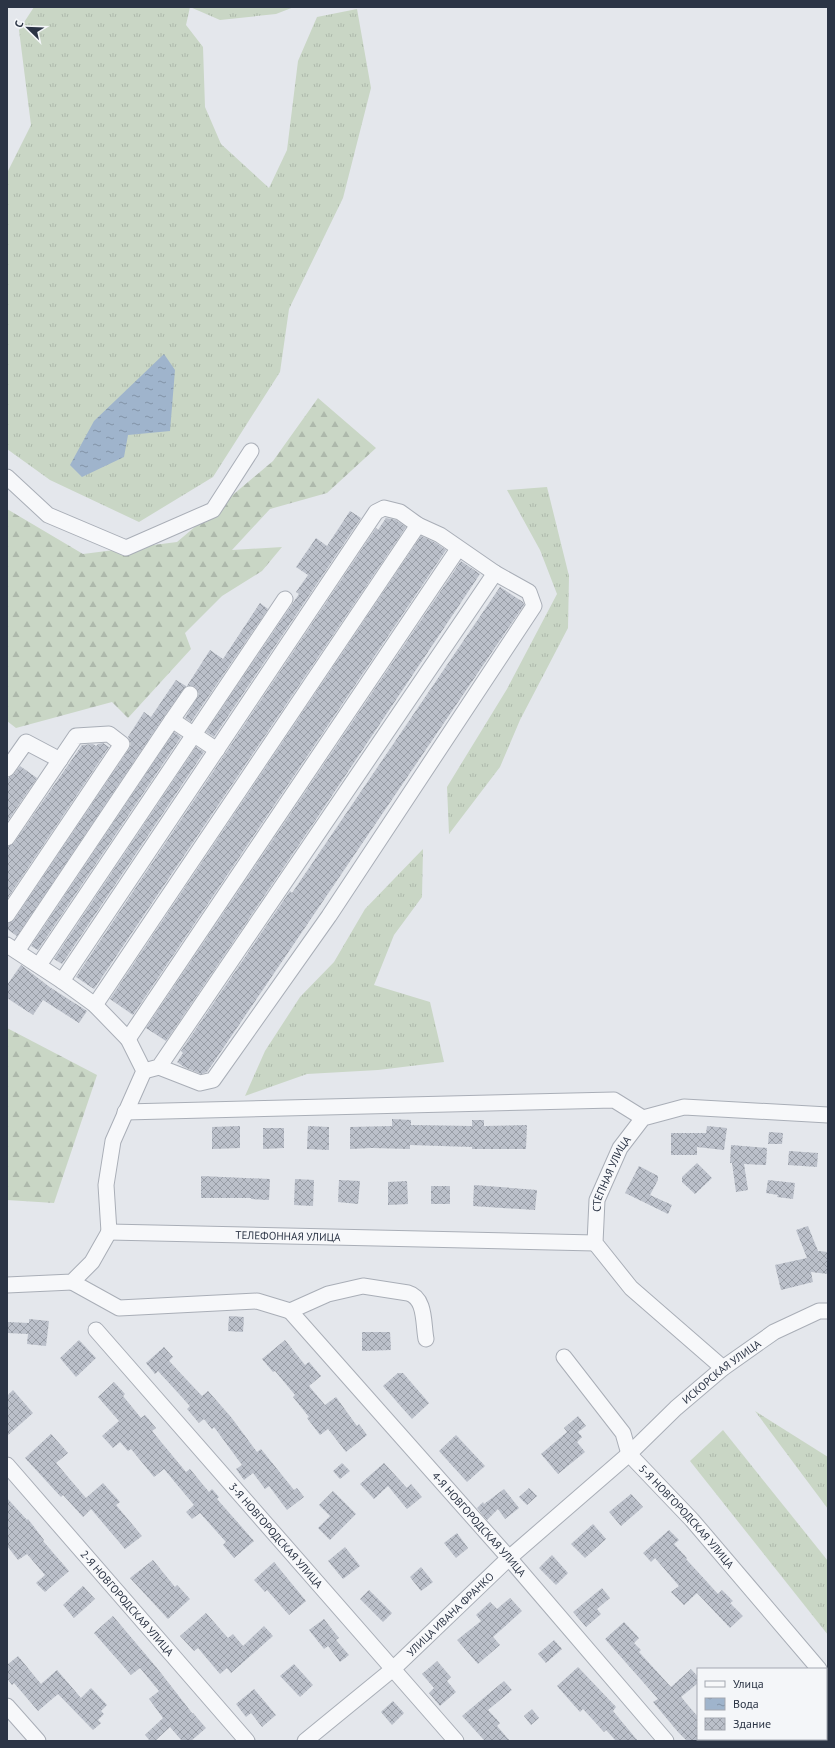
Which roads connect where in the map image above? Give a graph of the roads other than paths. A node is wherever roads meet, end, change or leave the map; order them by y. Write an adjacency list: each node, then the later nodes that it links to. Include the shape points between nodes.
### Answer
1 (251, 451): 2 (street, via 212,510 126,548 48,515)
2 (7, 477)
3 (418, 525): 4 (street, via 440,535); 11 (street, via 400,512 384,508 376,512); 19 (street)
4 (458, 549): 5 (street); 20 (street)
5 (495, 573): 21 (street); 21 (street, via 529,592 534,606 329,916 213,1080 200,1083)
6 (285, 599): 9 (street)
7 (190, 694): 8 (street)
8 (172, 720): 9 (street); 16 (street)
9 (193, 734): 11 (street); 17 (street)
10 (12, 750): 12 (street, via 26,742); 13 (street)
11 (217, 750): 18 (street)
12 (60, 760): 14 (street); 15 (street, via 76,736 109,734 122,744)
13 (7, 769)
14 (7, 838)
15 (7, 915)
16 (12, 948): 17 (street)
17 (39, 965): 18 (street)
18 (62, 981): 19 (street)
19 (95, 1005): 20 (street)
20 (128, 1039): 22 (street)
21 (159, 1067): 22 (street)
22 (144, 1071): 23 (street)
23 (125, 1112): 25 (street, via 614,1100); 26 (street, via 113,1141 106,1185)
24 (828, 1115): 25 (street, via 684,1107)
25 (642, 1118): 27 (street, СТЕПНАЯ УЛИЦА, via 620,1148 597,1200)
26 (109, 1232): 27 (street, ТЕЛЕФОННАЯ УЛИЦА); 28 (street, via 92,1262)
27 (595, 1243): 35 (street, via 631,1288)
28 (72, 1282): 29 (street); 30 (street, via 120,1308 257,1301)
29 (7, 1285)
30 (290, 1311): 33 (street, via 328,1294 363,1286 408,1293 415,1295 421,1305); 38 (street, 4-Я НОВГОРОДСКАЯ УЛИЦА)
31 (828, 1311): 35 (street, ИСКОРСКАЯ УЛИЦА, via 819,1311 774,1332)
32 (96, 1330): 40 (street, 3-Я НОВГОРОДСКАЯ УЛИЦА)
33 (426, 1339)
34 (564, 1357): 36 (street, 5-Я НОВГОРОДСКАЯ УЛИЦА, via 623,1433)
35 (723, 1368): 36 (street, ИСКОРСКАЯ УЛИЦА, via 676,1408)
36 (629, 1454): 38 (street, УЛИЦА ИВАНА ФРАНКО); 39 (street, 5-Я НОВГОРОДСКАЯ УЛИЦА, via 692,1520)
37 (7, 1465): 43 (street, 2-Я НОВГОРОДСКАЯ УЛИЦА)
38 (509, 1558): 40 (street, УЛИЦА ИВАНА ФРАНКО); 46 (street, 4-Я НОВГОРОДСКАЯ УЛИЦА)
39 (818, 1668)
40 (393, 1669): 44 (street, УЛИЦА ИВАНА ФРАНКО); 45 (street, 3-Я НОВГОРОДСКАЯ УЛИЦА)
41 (7, 1706): 42 (street)
42 (38, 1741)
43 (247, 1741)
44 (305, 1741)
45 (456, 1741)
46 (666, 1741)

